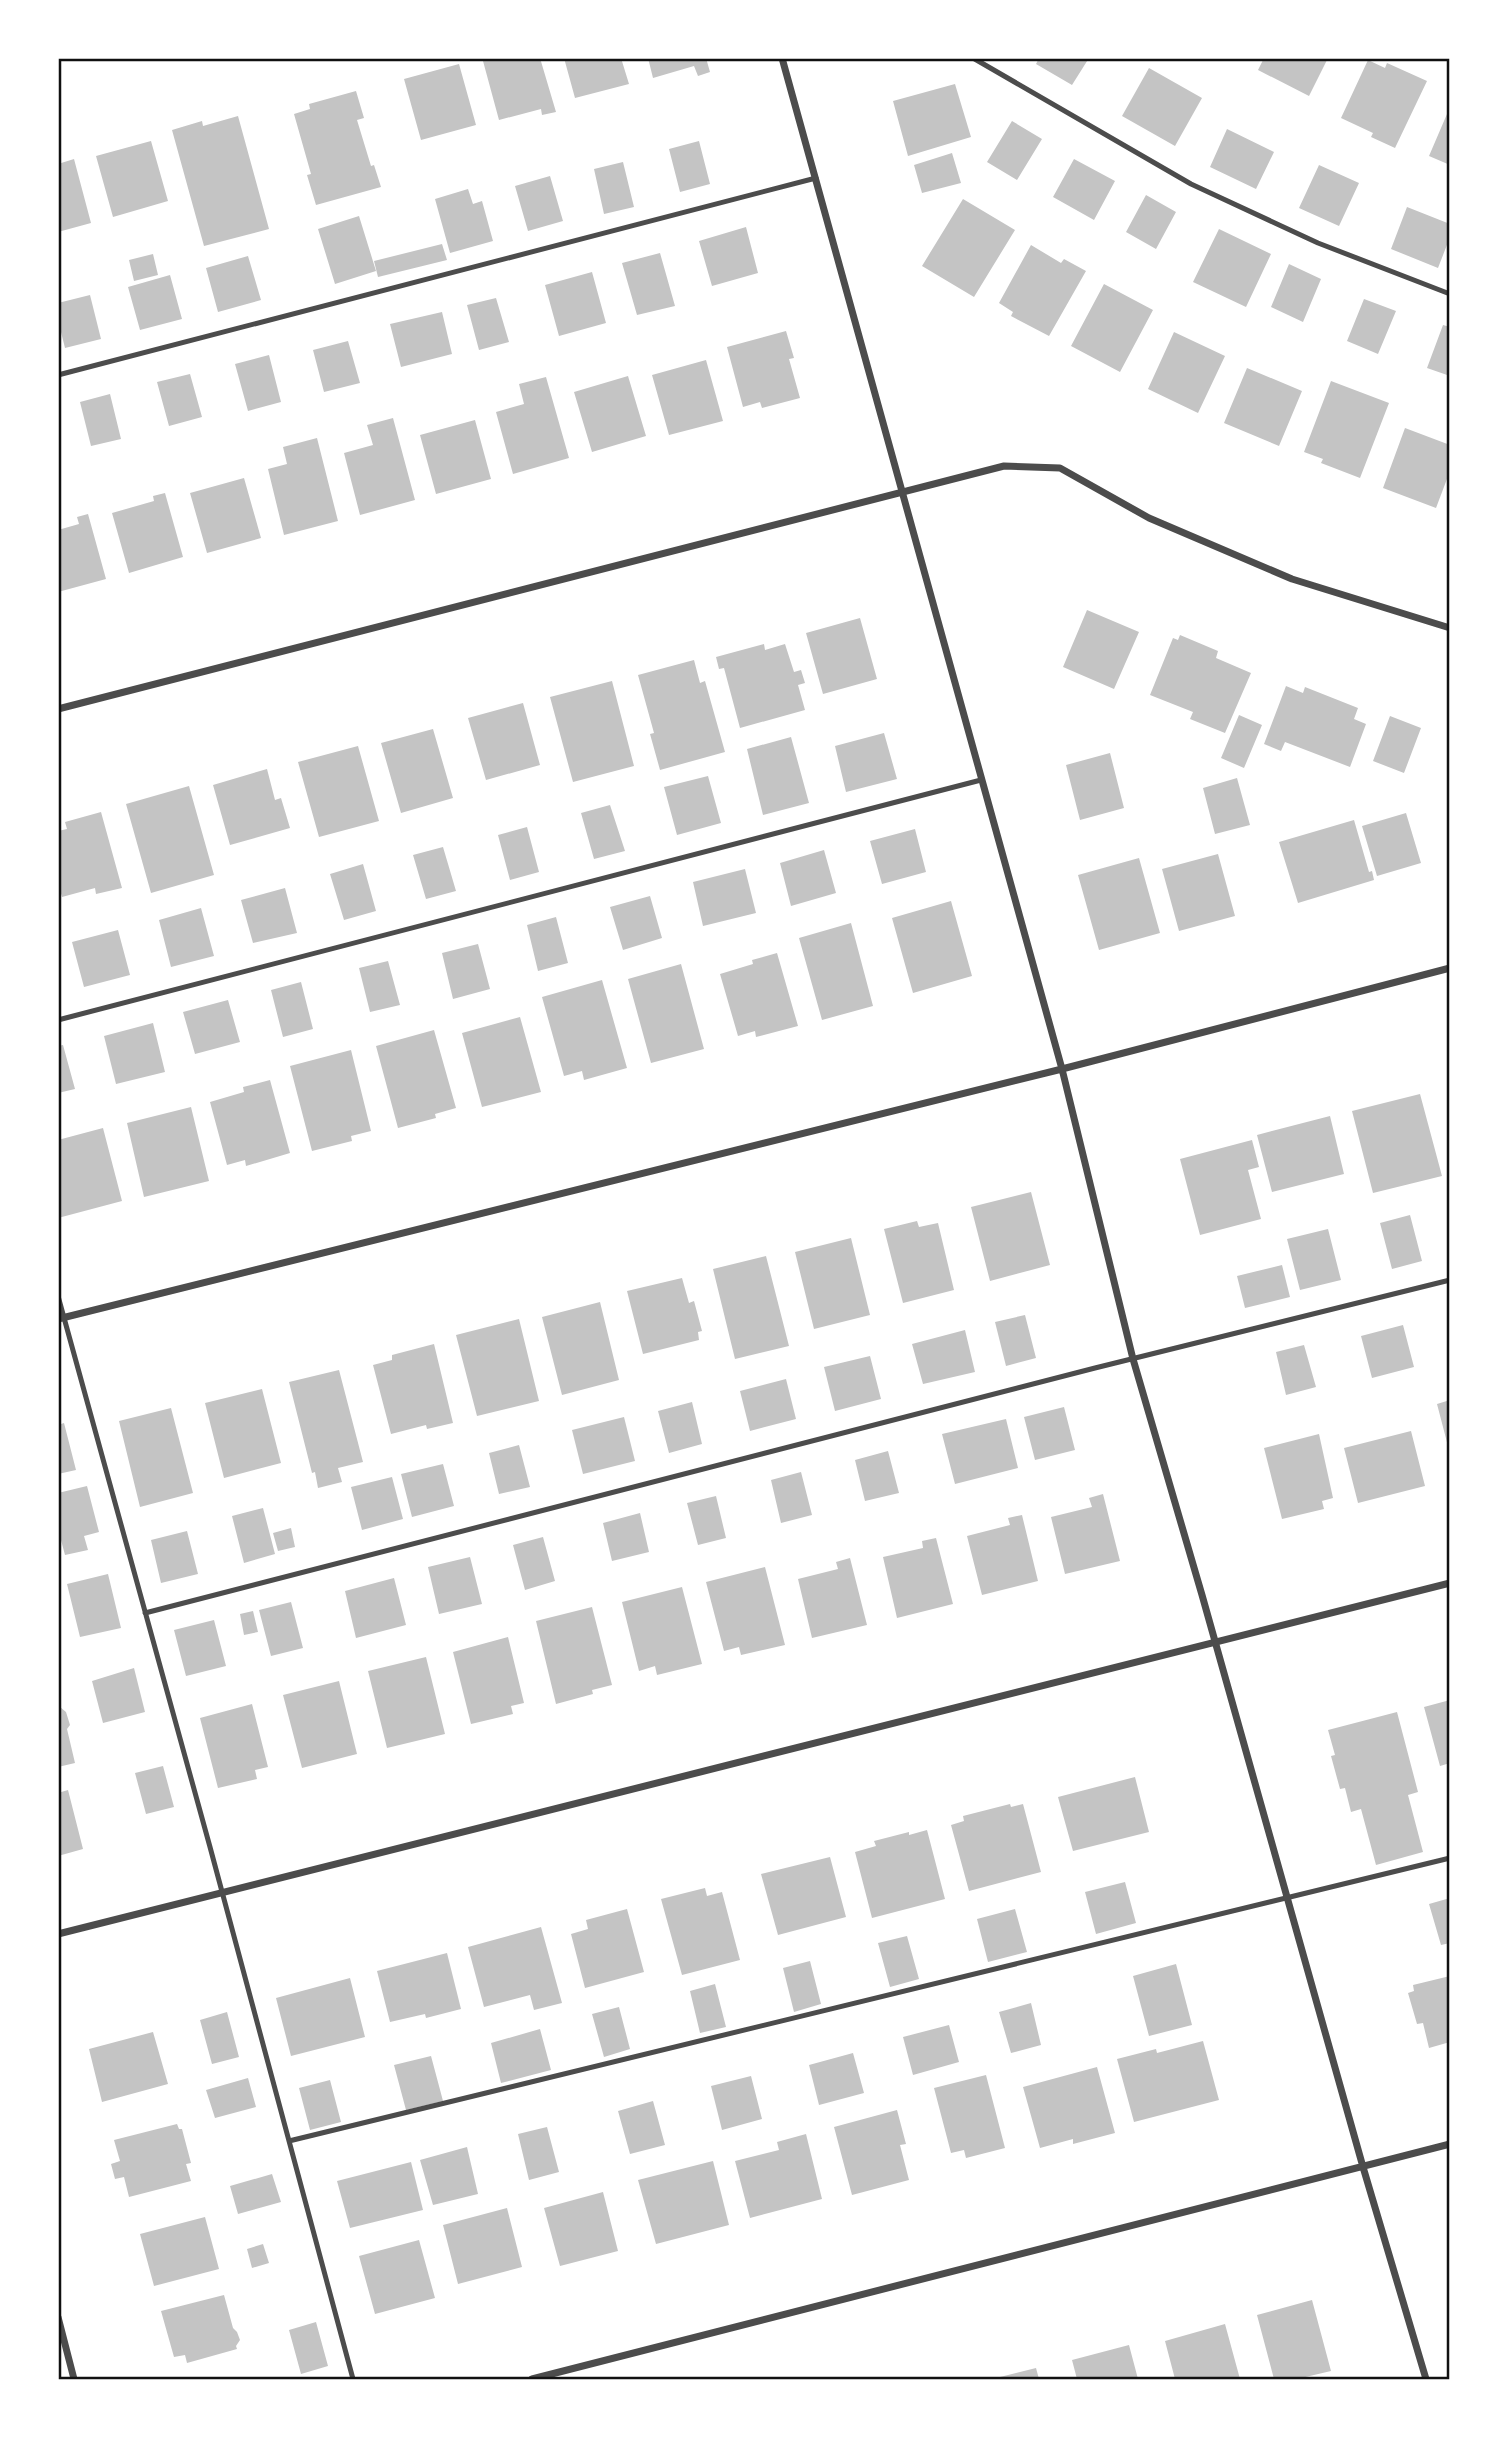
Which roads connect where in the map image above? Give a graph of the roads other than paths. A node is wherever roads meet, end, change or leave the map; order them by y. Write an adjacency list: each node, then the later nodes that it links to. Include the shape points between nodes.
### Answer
1 (782, 58): 3 (street)
2 (973, 58): 4 (lane, via 1191,184 1318,243)
3 (816, 178): 5 (lane); 6 (street)
4 (1450, 295)
5 (58, 375)
6 (901, 491): 7 (street, via 1004,466 1060,468 1149,518 1292,579); 8 (street); 9 (street)
7 (1450, 628)
8 (58, 709)
9 (981, 780): 11 (lane); 12 (street)
10 (1450, 968): 12 (street)
11 (58, 1020)
12 (1062, 1069): 15 (street); 16 (street)
13 (1450, 1280): 16 (lane)
14 (58, 1296): 15 (lane)
15 (61, 1318): 18 (lane)
16 (1133, 1359): 18 (lane); 19 (street)
17 (1450, 1583): 19 (street)
18 (145, 1613): 21 (lane)
19 (1216, 1643): 21 (street); 22 (street)
20 (1450, 1858): 22 (lane)
21 (222, 1894): 23 (street); 24 (lane)
22 (1287, 1898): 24 (lane); 26 (street)
23 (58, 1934)
24 (289, 2141): 29 (lane)
25 (1450, 2144): 26 (street)
26 (1363, 2167): 30 (street); 31 (street)
27 (58, 2317): 28 (street)
28 (74, 2379)
29 (353, 2379)
30 (532, 2379)
31 (1426, 2379)

